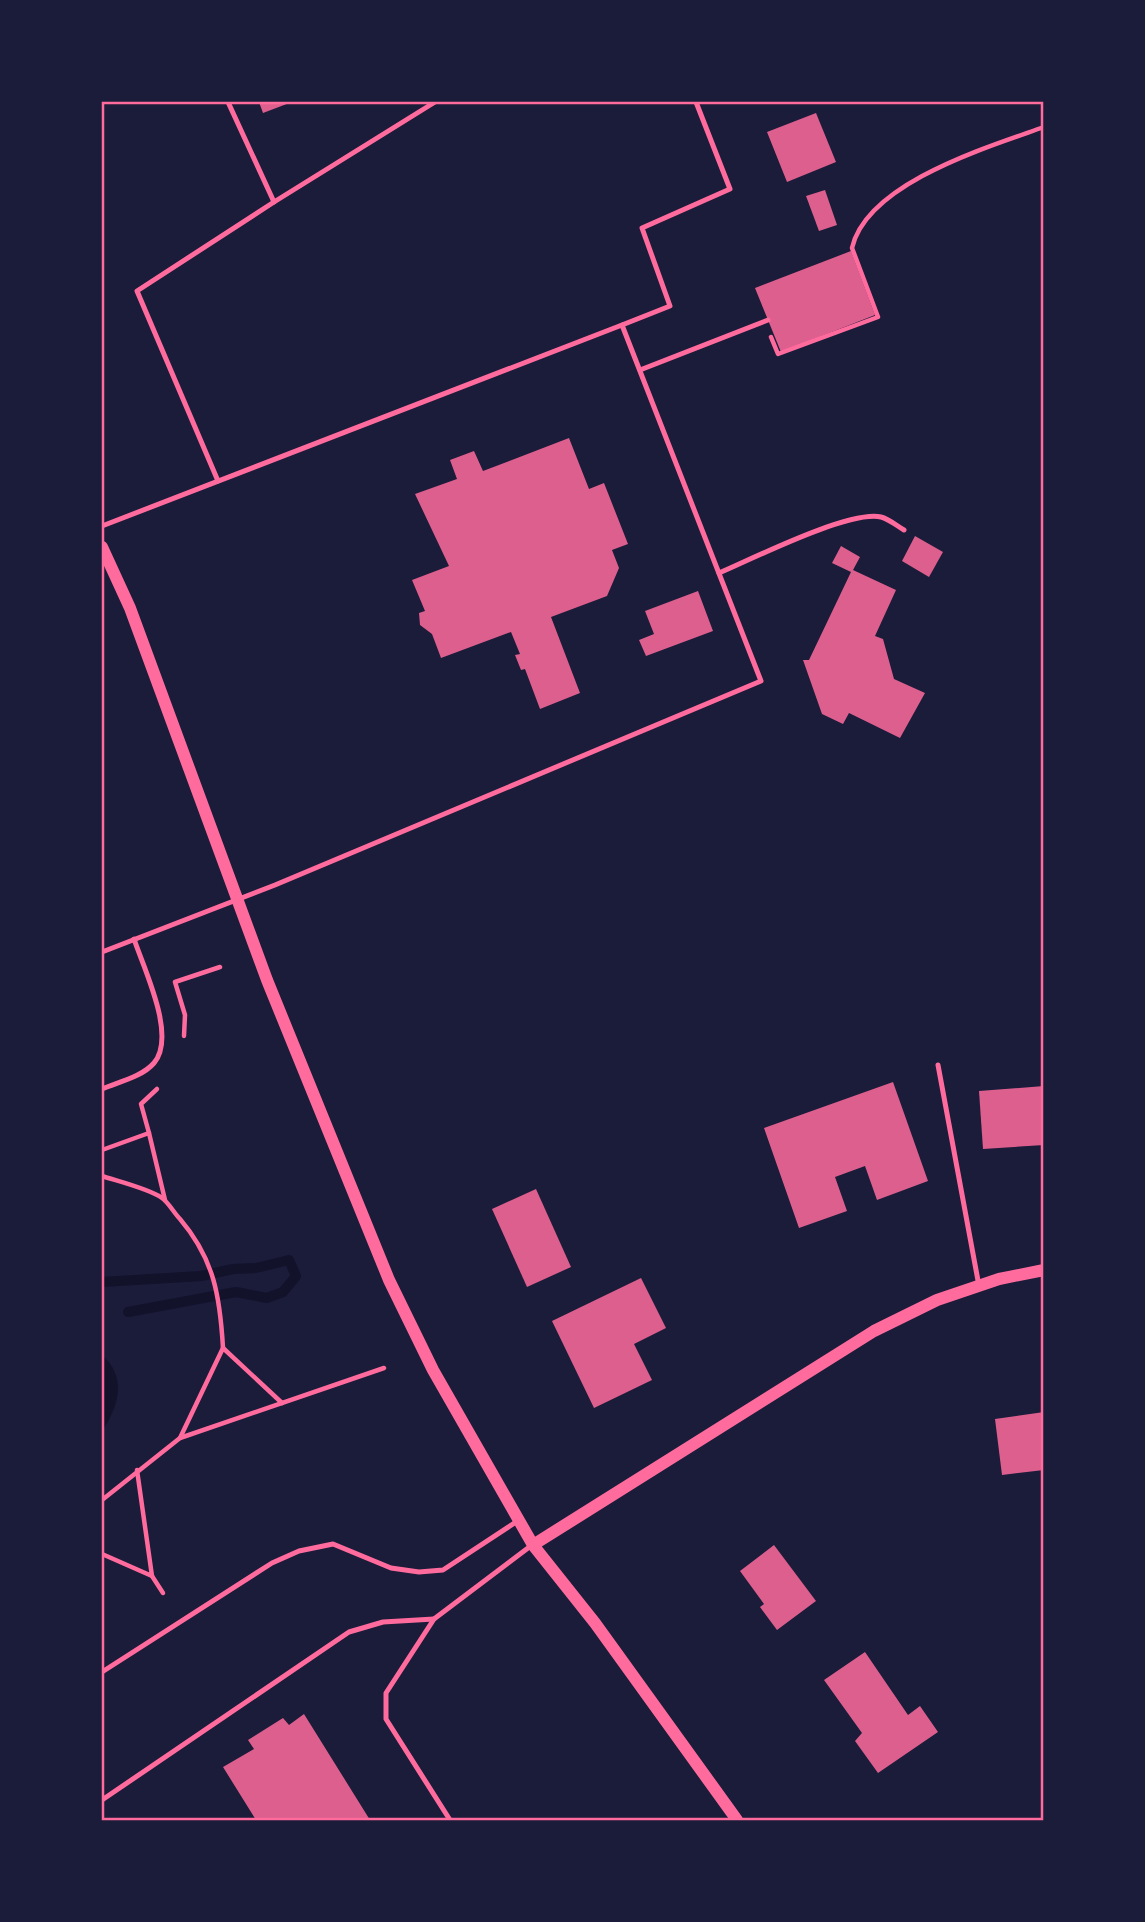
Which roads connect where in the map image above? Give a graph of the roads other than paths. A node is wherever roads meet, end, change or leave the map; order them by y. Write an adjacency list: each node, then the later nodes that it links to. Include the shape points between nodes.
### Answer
1 (228, 102): 4 (lane)
2 (435, 102): 4 (lane)
3 (696, 102): 6 (lane, via 730,189 642,228 670,306)
4 (274, 202): 8 (lane, via 137,291)
5 (766, 320): 7 (lane)
6 (622, 325): 7 (lane); 8 (lane)
7 (640, 370): 12 (lane)
8 (218, 481): 9 (lane)
9 (102, 526)
10 (904, 530): 12 (lane, via 882,517 862,516)
11 (102, 547): 13 (street, via 133,616)
12 (719, 573): 13 (lane, via 761,681)
13 (237, 898): 14 (lane); 20 (street, via 389,1280 433,1370)
14 (134, 939): 15 (lane); 17 (lane, via 160,1014 161,1051 142,1072)
15 (102, 952)
16 (938, 1065): 19 (lane)
17 (102, 1089)
18 (1044, 1270): 19 (street)
19 (979, 1286): 21 (street, via 937,1300 874,1331)
20 (519, 1520): 21 (street); 23 (lane, via 443,1570 391,1568 333,1544 299,1551 272,1563)
21 (533, 1545): 22 (lane); 26 (street)
22 (434, 1619): 24 (lane, via 383,1622 349,1632); 25 (lane, via 386,1693 385,1709 386,1719)
23 (102, 1672)
24 (102, 1800)
25 (450, 1821)
26 (737, 1821)

